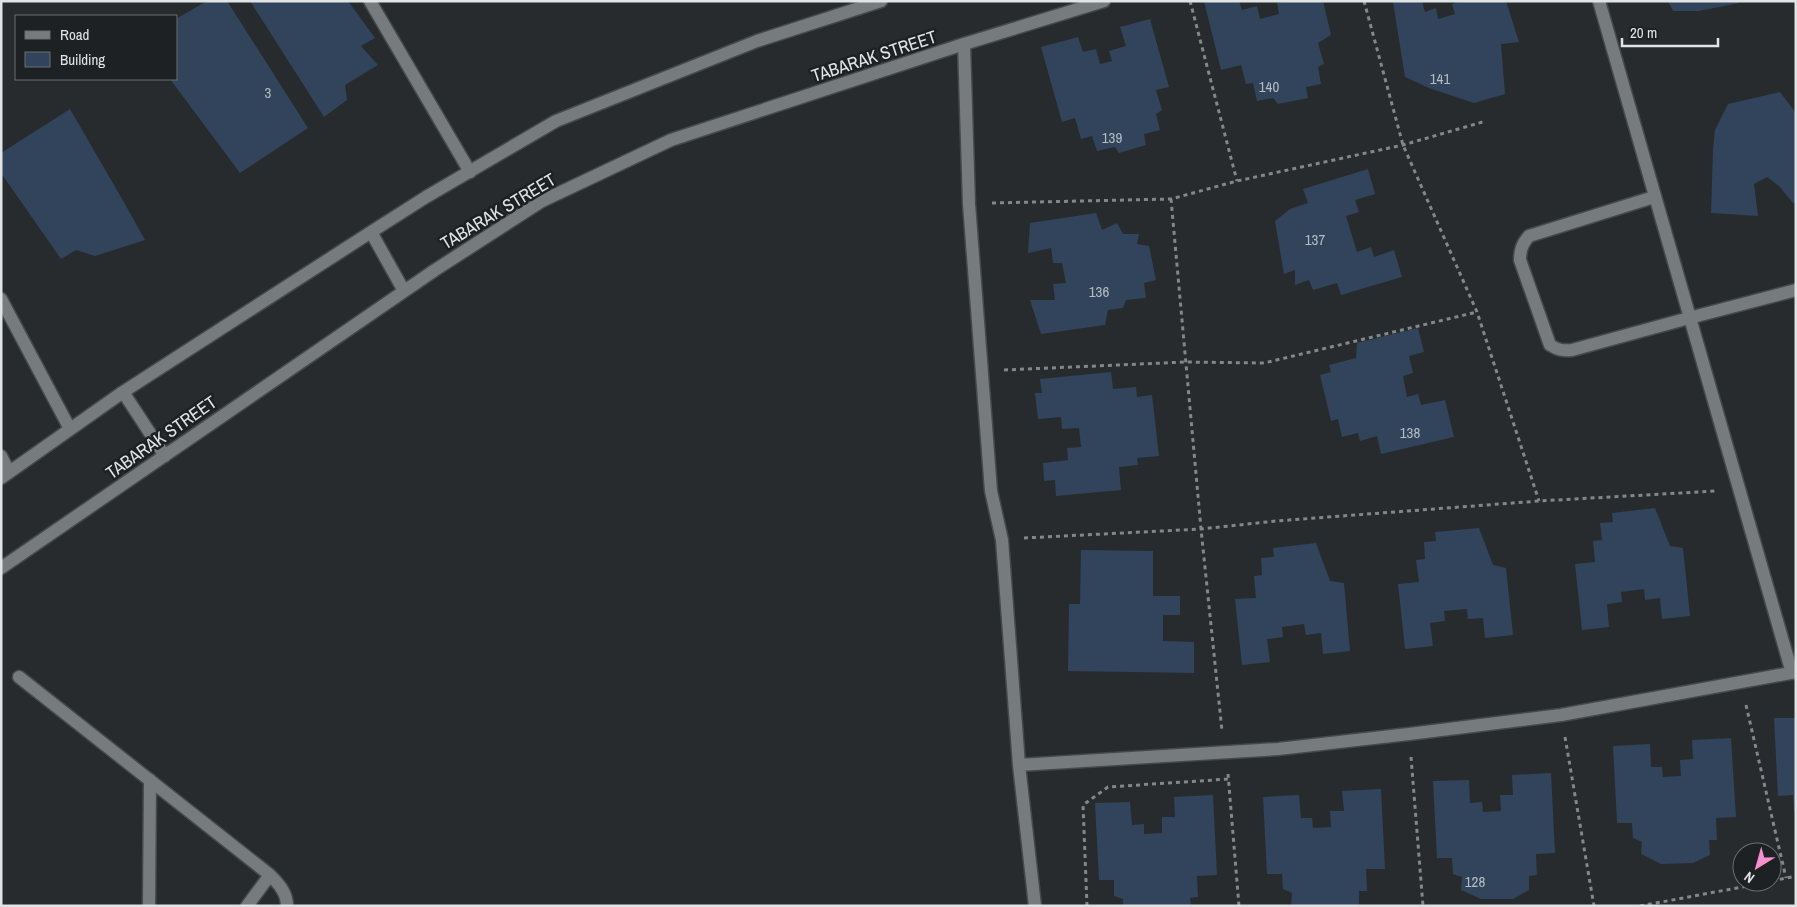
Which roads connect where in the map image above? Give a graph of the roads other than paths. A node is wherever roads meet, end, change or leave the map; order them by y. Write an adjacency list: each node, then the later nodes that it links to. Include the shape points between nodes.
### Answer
1 (370, 1): 6 (street)
2 (881, 1): 6 (street, via 757,41 556,121)
3 (1104, 1): 5 (street, TABARAK STREET)
4 (1599, 1): 7 (street)
5 (964, 44): 10 (street, TABARAK STREET, via 671,140 542,201); 21 (street, via 969,204 991,491 1002,540)
6 (470, 172): 8 (street)
7 (1654, 197): 12 (street); 12 (street, via 1529,236 1520,251 1520,260 1550,345 1557,349 1572,350)
8 (371, 232): 10 (street); 13 (street)
9 (1796, 290): 12 (street)
10 (404, 291): 16 (street, TABARAK STREET)
11 (1, 299): 14 (street)
12 (1689, 318): 19 (street)
13 (123, 392): 14 (street); 16 (street)
14 (70, 428): 17 (street)
15 (1, 456): 17 (street)
16 (165, 456): 18 (street, TABARAK STREET)
17 (5, 475)
18 (1, 568)
19 (1794, 673): 21 (street, via 1562,714 1409,734 1278,749)
20 (19, 676): 22 (street)
21 (1019, 765): 27 (street)
22 (150, 780): 23 (street); 24 (street)
23 (270, 875): 25 (street); 26 (street, via 282,887)
24 (149, 906)
25 (247, 906)
26 (287, 906)
27 (1035, 906)

